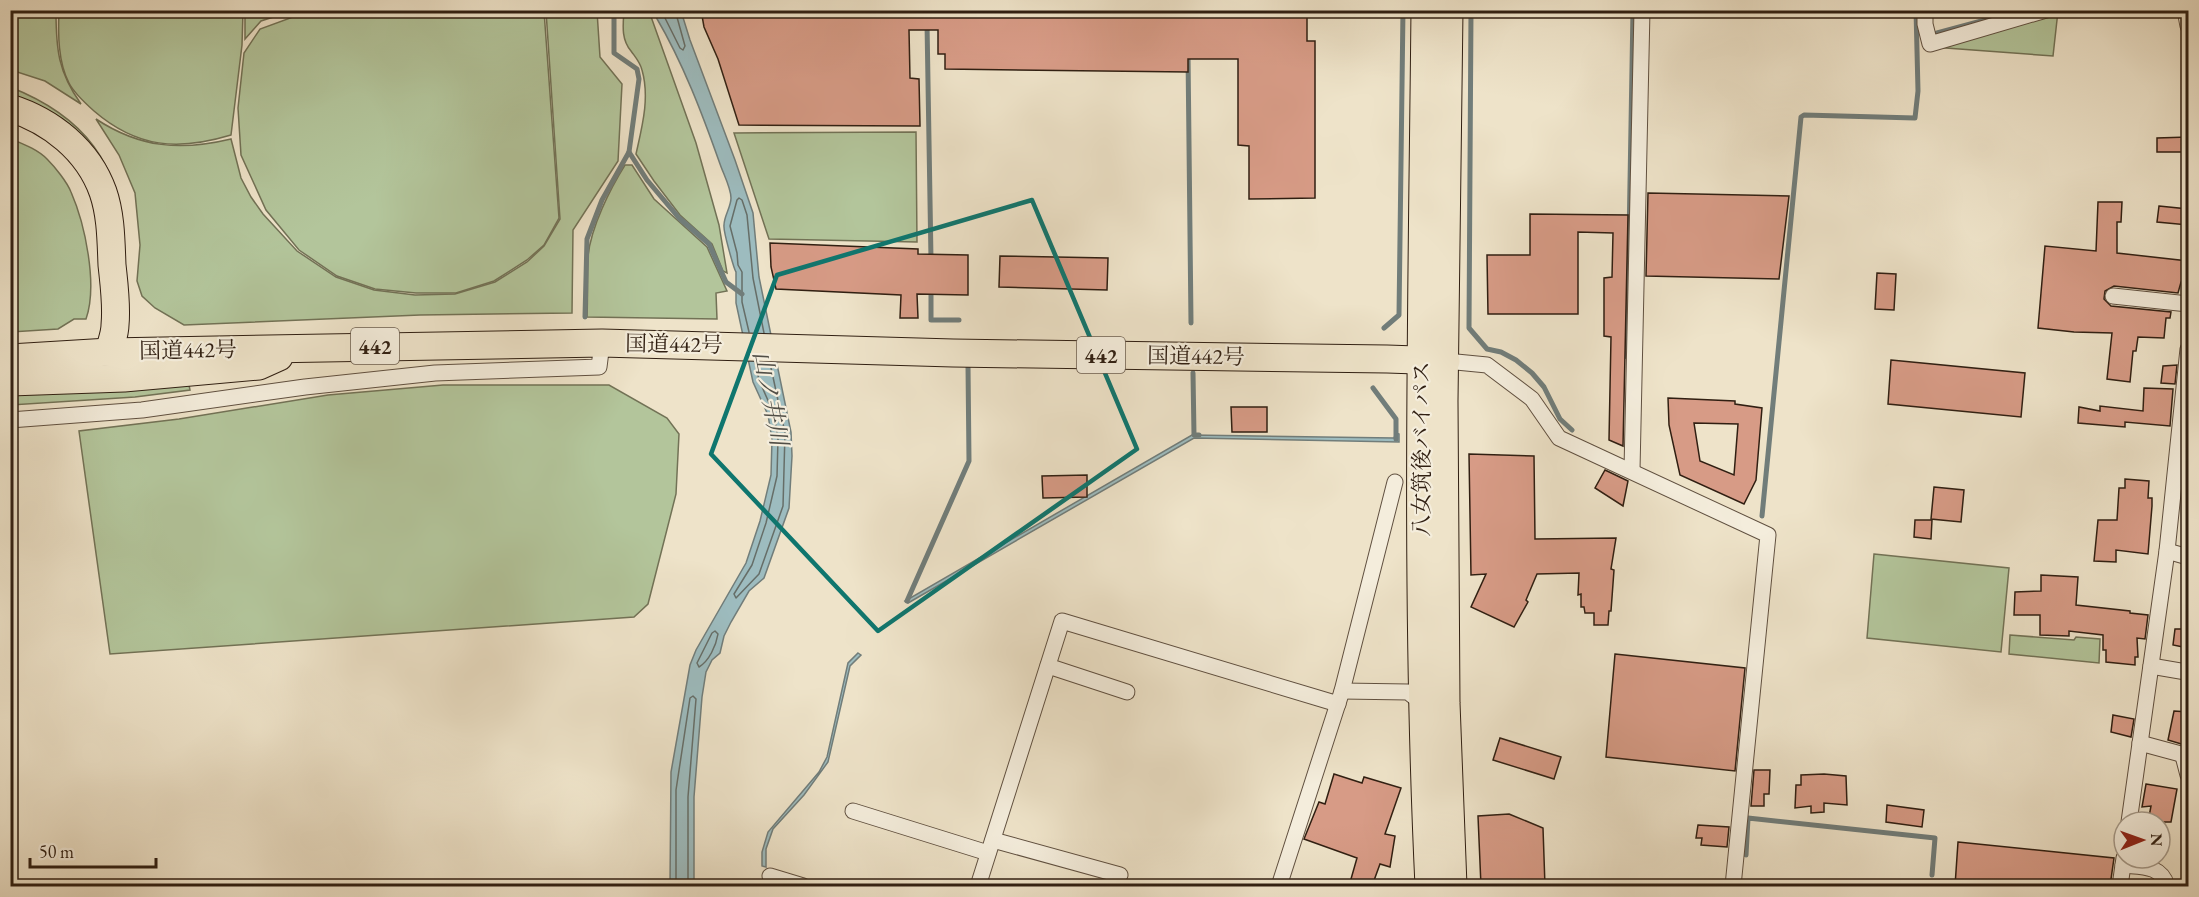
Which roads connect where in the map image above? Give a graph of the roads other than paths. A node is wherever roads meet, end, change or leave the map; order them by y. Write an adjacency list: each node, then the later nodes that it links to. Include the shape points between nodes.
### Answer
1 (1425, 10): 17 (highway, 八女筑後バイパス)
2 (1449, 10): 17 (highway, 八女筑後バイパス)
3 (1642, 10): 21 (street)
4 (1924, 10): 5 (street, via 1930,44)
5 (2046, 10)
6 (2185, 10): 7 (street)
7 (2188, 26)
8 (10, 108): 15 (highway, via 50,126 73,144 92,168 103,192 109,219 116,324)
9 (10, 127): 15 (highway, via 55,150 76,176 92,212 98,248 99,325)
10 (2113, 296): 11 (street)
11 (2188, 304)
12 (602, 343): 13 (highway, 国道442号 / 442); 17 (highway, 国道442号 / 442); 19 (street, via 599,367 435,374 142,410)
13 (302, 347): 15 (highway, 国道442号 / 442); 18 (highway, via 260,366 124,378)
14 (2188, 350): 20 (street)
15 (109, 352): 16 (highway, 国道442号 / 442)
16 (10, 358)
17 (1434, 361): 21 (street, via 1486,365 1532,399 1559,438); 30 (highway, 八女筑後バイパス)
18 (10, 382)
19 (10, 420)
20 (2182, 459): 23 (street)
21 (1632, 470): 46 (street, via 1768,535)
22 (1395, 482): 29 (street)
23 (2167, 551): 24 (street); 26 (street)
24 (2188, 557)
25 (1048, 666): 28 (street); 29 (street, via 1062,621); 36 (street)
26 (2151, 666): 27 (street); 31 (street)
27 (2186, 672)
28 (1127, 692)
29 (1340, 697): 30 (street, via 1408,692); 43 (street)
30 (1434, 703): 44 (highway, 八女筑後バイパス); 45 (highway, 八女筑後バイパス)
31 (2140, 743): 32 (street); 34 (street)
32 (2186, 756): 33 (street)
33 (2188, 775)
34 (2131, 810)
35 (853, 811): 36 (street)
36 (990, 846): 39 (street); 42 (street)
37 (2123, 870): 47 (street)
38 (2155, 870): 48 (street)
39 (1120, 875)
40 (770, 876): 41 (street)
41 (803, 886)
42 (978, 886)
43 (1279, 886)
44 (1429, 886)
45 (1453, 886)
46 (1733, 886)
47 (2120, 886)
48 (2168, 886)

